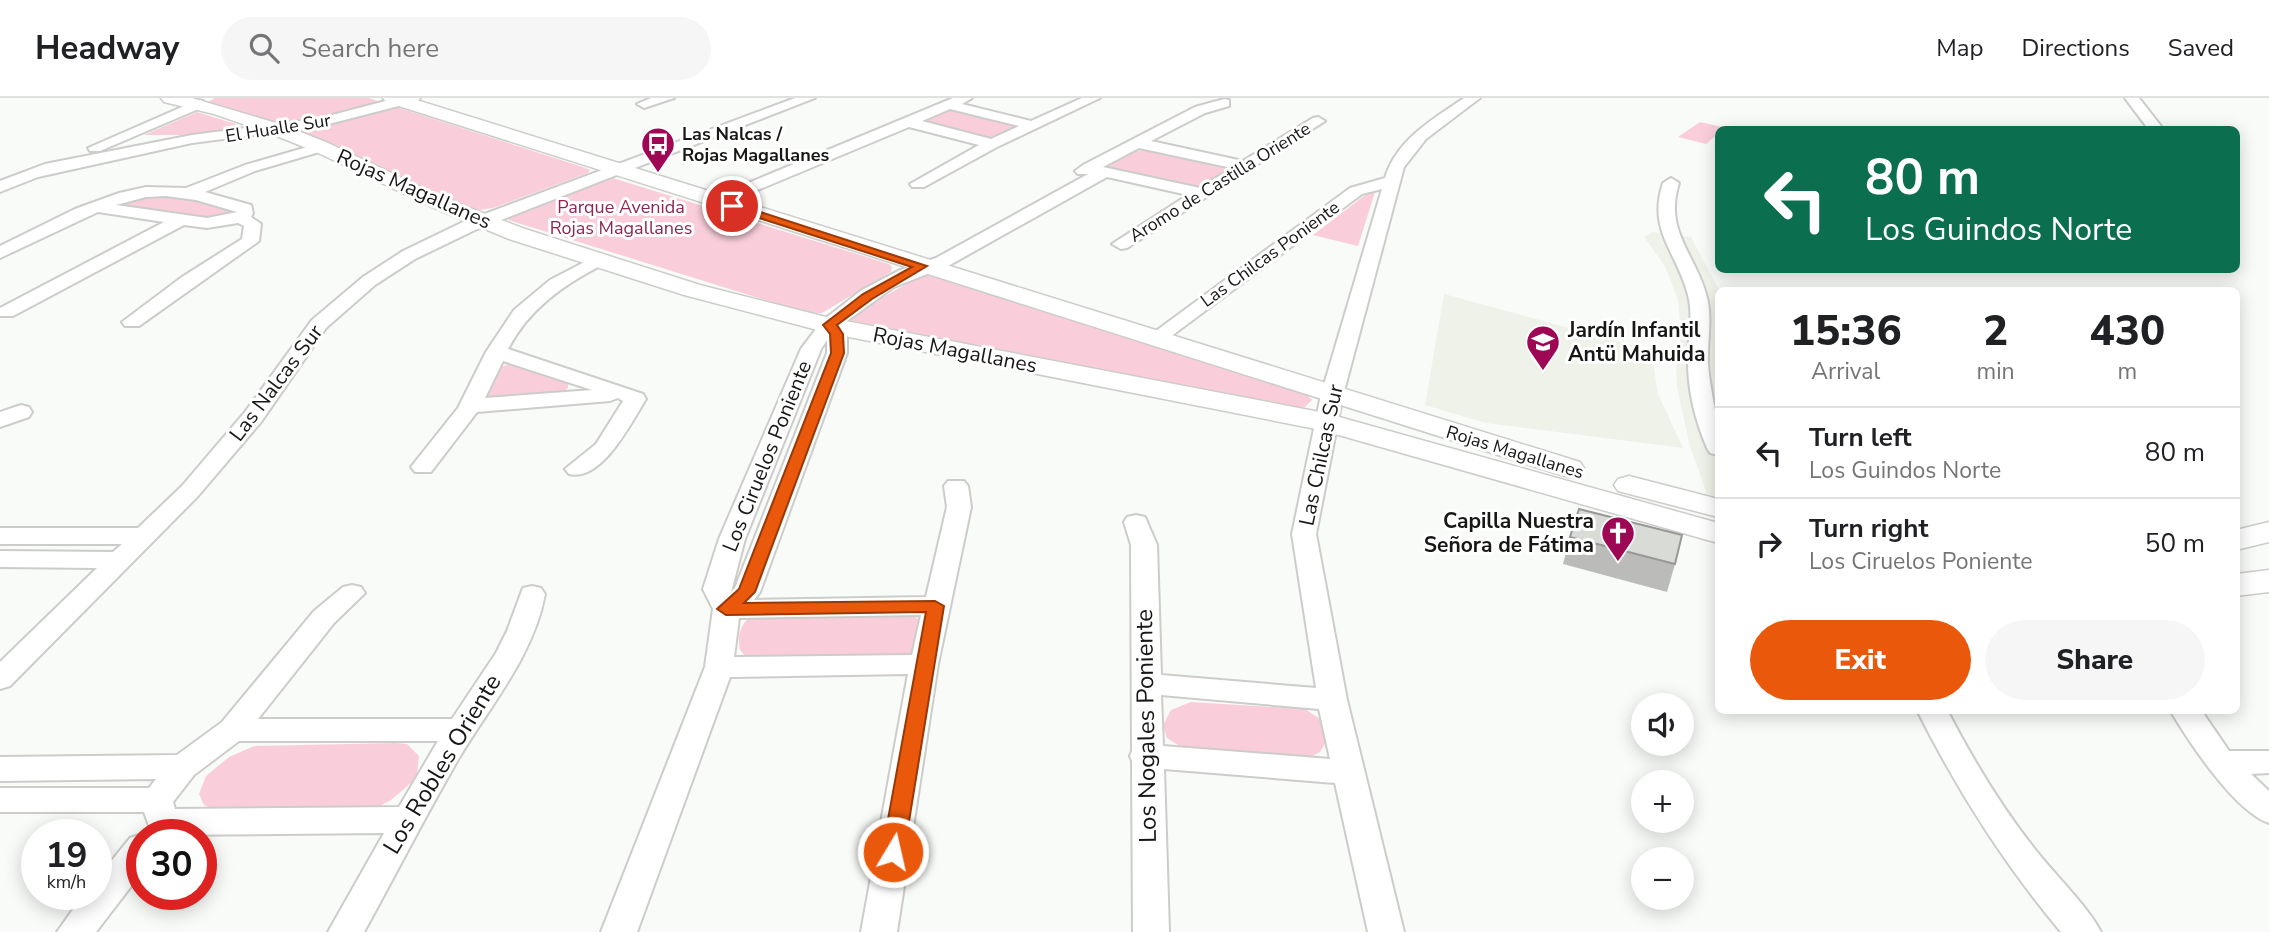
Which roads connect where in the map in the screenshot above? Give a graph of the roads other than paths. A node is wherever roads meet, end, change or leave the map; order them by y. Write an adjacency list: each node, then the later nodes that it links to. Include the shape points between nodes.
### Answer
1 (170, 98): 9 (street, Rojas Magallanes)
2 (667, 98): 11 (street)
3 (808, 98): 24 (street, Las Nalcas Sur)
4 (965, 98): 12 (street)
5 (1093, 98): 15 (street)
6 (1473, 98): 27 (street, Las Chilcas Sur, via 1420,134 1404,153)
7 (2132, 98): 16 (street)
8 (402, 99): 17 (street, El Hualle Sur, via 345,117); 24 (street, Rojas Magallanes)
9 (203, 101): 17 (street, Rojas Magallanes); 18 (street, El Hualle Sur)
10 (1224, 103): 20 (street, via 1200,110)
11 (644, 104)
12 (950, 105): 14 (street); 15 (street)
13 (1318, 121): 23 (street, Aromo de Castilla Oriente)
14 (914, 123): 21 (street); 34 (street)
15 (1034, 126): 21 (street)
16 (2154, 126)
17 (276, 130): 19 (street, El Hualle Sur); 22 (street, Rojas Magallanes)
18 (120, 138): 19 (street, El Hualle Sur); 26 (street, El Hualle Sur)
19 (192, 139): 26 (street, El Hualle Sur)
20 (1137, 143): 23 (street); 25 (street)
21 (992, 144): 29 (street)
22 (326, 149): 31 (street, via 258,166); 33 (street); 38 (street, Rojas Magallanes)
23 (1245, 166): 32 (street, Aromo de Castilla Oriente)
24 (618, 170): 34 (street, Rojas Magallanes); 38 (street, Las Nalcas Sur)
25 (1096, 170): 32 (street); 42 (street, via 942,262)
26 (32, 174): 30 (street, El Hualle Sur)
27 (1391, 181): 46 (street, Las Chilcas Poniente, via 1356,191); 50 (street, Las Chilcas Sur)
28 (1671, 183): 53 (street, via 1663,209 1696,291 1700,385)
29 (918, 184)
30 (0, 187)
31 (187, 193): 33 (street); 35 (street, via 142,193)
32 (1201, 193): 39 (street, Aromo de Castilla Oriente)
33 (210, 197): 36 (street, via 245,209)
34 (725, 204): 42 (street, Rojas Magallanes)
35 (98, 208): 37 (street); 40 (street)
36 (240, 218): 37 (street, via 208,223); 44 (street, via 253,224 250,241)
37 (180, 220): 43 (street)
38 (482, 221): 41 (street, Rojas Magallanes); 62 (street, Las Nalcas Sur, via 409,256 335,308 225,451)
39 (1121, 244)
40 (0, 253)
41 (596, 261): 45 (street, Rojas Magallanes); 47 (street, via 544,293 521,314)
42 (922, 266): 45 (street); 46 (street, Rojas Magallanes)
43 (6, 312)
44 (132, 322)
45 (829, 325): 50 (street, Rojas Magallanes); 71 (street, Los Ciruelos Poniente, via 811,349 732,539 716,589); 71 (street, Los Ciruelos Poniente, via 837,334 837,353 747,592)
46 (1155, 339): 50 (street, Rojas Magallanes)
47 (496, 352): 48 (street); 49 (street)
48 (629, 395): 49 (street); 55 (street, via 635,399 634,405 604,448)
49 (470, 406): 54 (street)
50 (1329, 408): 57 (street, Rojas Magallanes); 59 (street, Rojas Magallanes); 76 (street, Las Chilcas Sur, via 1304,534)
51 (21, 412): 52 (street)
52 (0, 420)
53 (1715, 441)
54 (423, 467)
55 (577, 469)
56 (956, 486): 70 (street, via 959,507)
57 (1715, 507)
58 (1136, 522): 75 (street, Los Nogales Poniente, via 1144,545)
59 (1715, 532)
60 (2269, 532): 63 (street)
61 (0, 536): 62 (street)
62 (147, 536): 65 (street, Las Nalcas Sur)
63 (2240, 539)
64 (0, 559): 65 (street)
65 (123, 559): 74 (street, Las Nalcas Sur)
66 (2269, 581): 67 (street)
67 (2240, 585)
68 (352, 593): 79 (street, via 319,622)
69 (532, 594): 80 (street, Los Robles Oriente, via 527,620)
70 (935, 606): 71 (street); 72 (street)
71 (726, 609): 73 (street, Los Ciruelos Poniente)
72 (925, 664): 73 (street); 97 (street)
73 (719, 667): 96 (street, Los Ciruelos Poniente)
74 (0, 679)
75 (1145, 684): 76 (street); 81 (street, Los Nogales Poniente)
76 (1332, 699): 86 (street, Las Chilcas Sur)
77 (1934, 714): 100 (street, via 2013,846)
78 (2188, 714): 83 (street)
79 (233, 730): 80 (street); 84 (street)
80 (460, 730): 90 (street, Los Robles Oriente)
81 (1145, 756): 86 (street); 98 (street, Los Nogales Poniente)
82 (2269, 762): 83 (street)
83 (2221, 763): 88 (street)
84 (183, 767): 85 (street); 89 (street)
85 (0, 769)
86 (1350, 772): 99 (street, Las Chilcas Sur)
87 (0, 800): 91 (street)
88 (2269, 811)
89 (157, 819)
90 (407, 820): 92 (street); 95 (street, Los Robles Oriente)
91 (126, 821)
92 (217, 824)
93 (126, 863): 94 (street)
94 (75, 932)
95 (346, 932)
96 (619, 932)
97 (879, 932)
98 (1151, 932)
99 (1386, 932)
100 (2083, 932)

